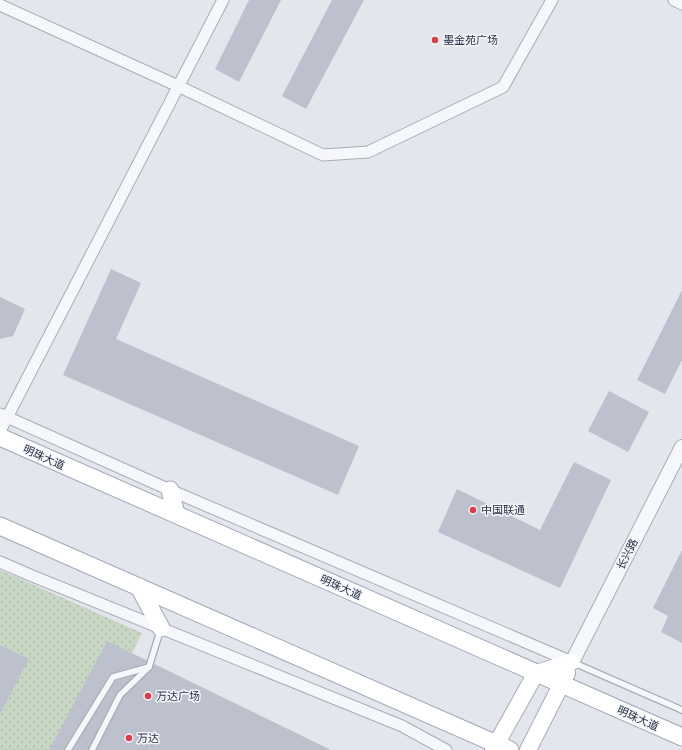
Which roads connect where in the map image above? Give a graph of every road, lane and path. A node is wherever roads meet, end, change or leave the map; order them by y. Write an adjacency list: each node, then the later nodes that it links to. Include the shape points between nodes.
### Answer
1 (222, 0): 6 (street)
2 (552, 0): 6 (street, via 503,87 368,152 323,155)
3 (674, 0): 4 (street)
4 (682, 4)
5 (0, 5): 6 (street)
6 (178, 86): 7 (street)
7 (4, 416): 8 (street); 11 (street)
8 (0, 431)
9 (0, 437): 12 (main road, 明珠大道)
10 (682, 447): 17 (street, 长兴路)
11 (170, 490): 12 (main road); 17 (street)
12 (176, 514): 19 (main road, 明珠大道)
13 (0, 526): 15 (main road)
14 (0, 562): 16 (street)
15 (139, 587): 16 (main road); 23 (main road)
16 (161, 628): 18 (lane); 26 (street, via 402,726)
17 (572, 662): 19 (main road); 20 (main road, 长兴路); 21 (lane)
18 (149, 667): 24 (lane, via 113,677); 25 (lane, via 120,695)
19 (536, 673): 20 (main road, 明珠大道); 23 (main road)
20 (561, 684): 22 (main road, 明珠大道); 27 (main road, 长兴路)
21 (682, 710)
22 (682, 737)
23 (500, 748)
24 (68, 750)
25 (92, 750)
26 (446, 750)
27 (528, 750)

